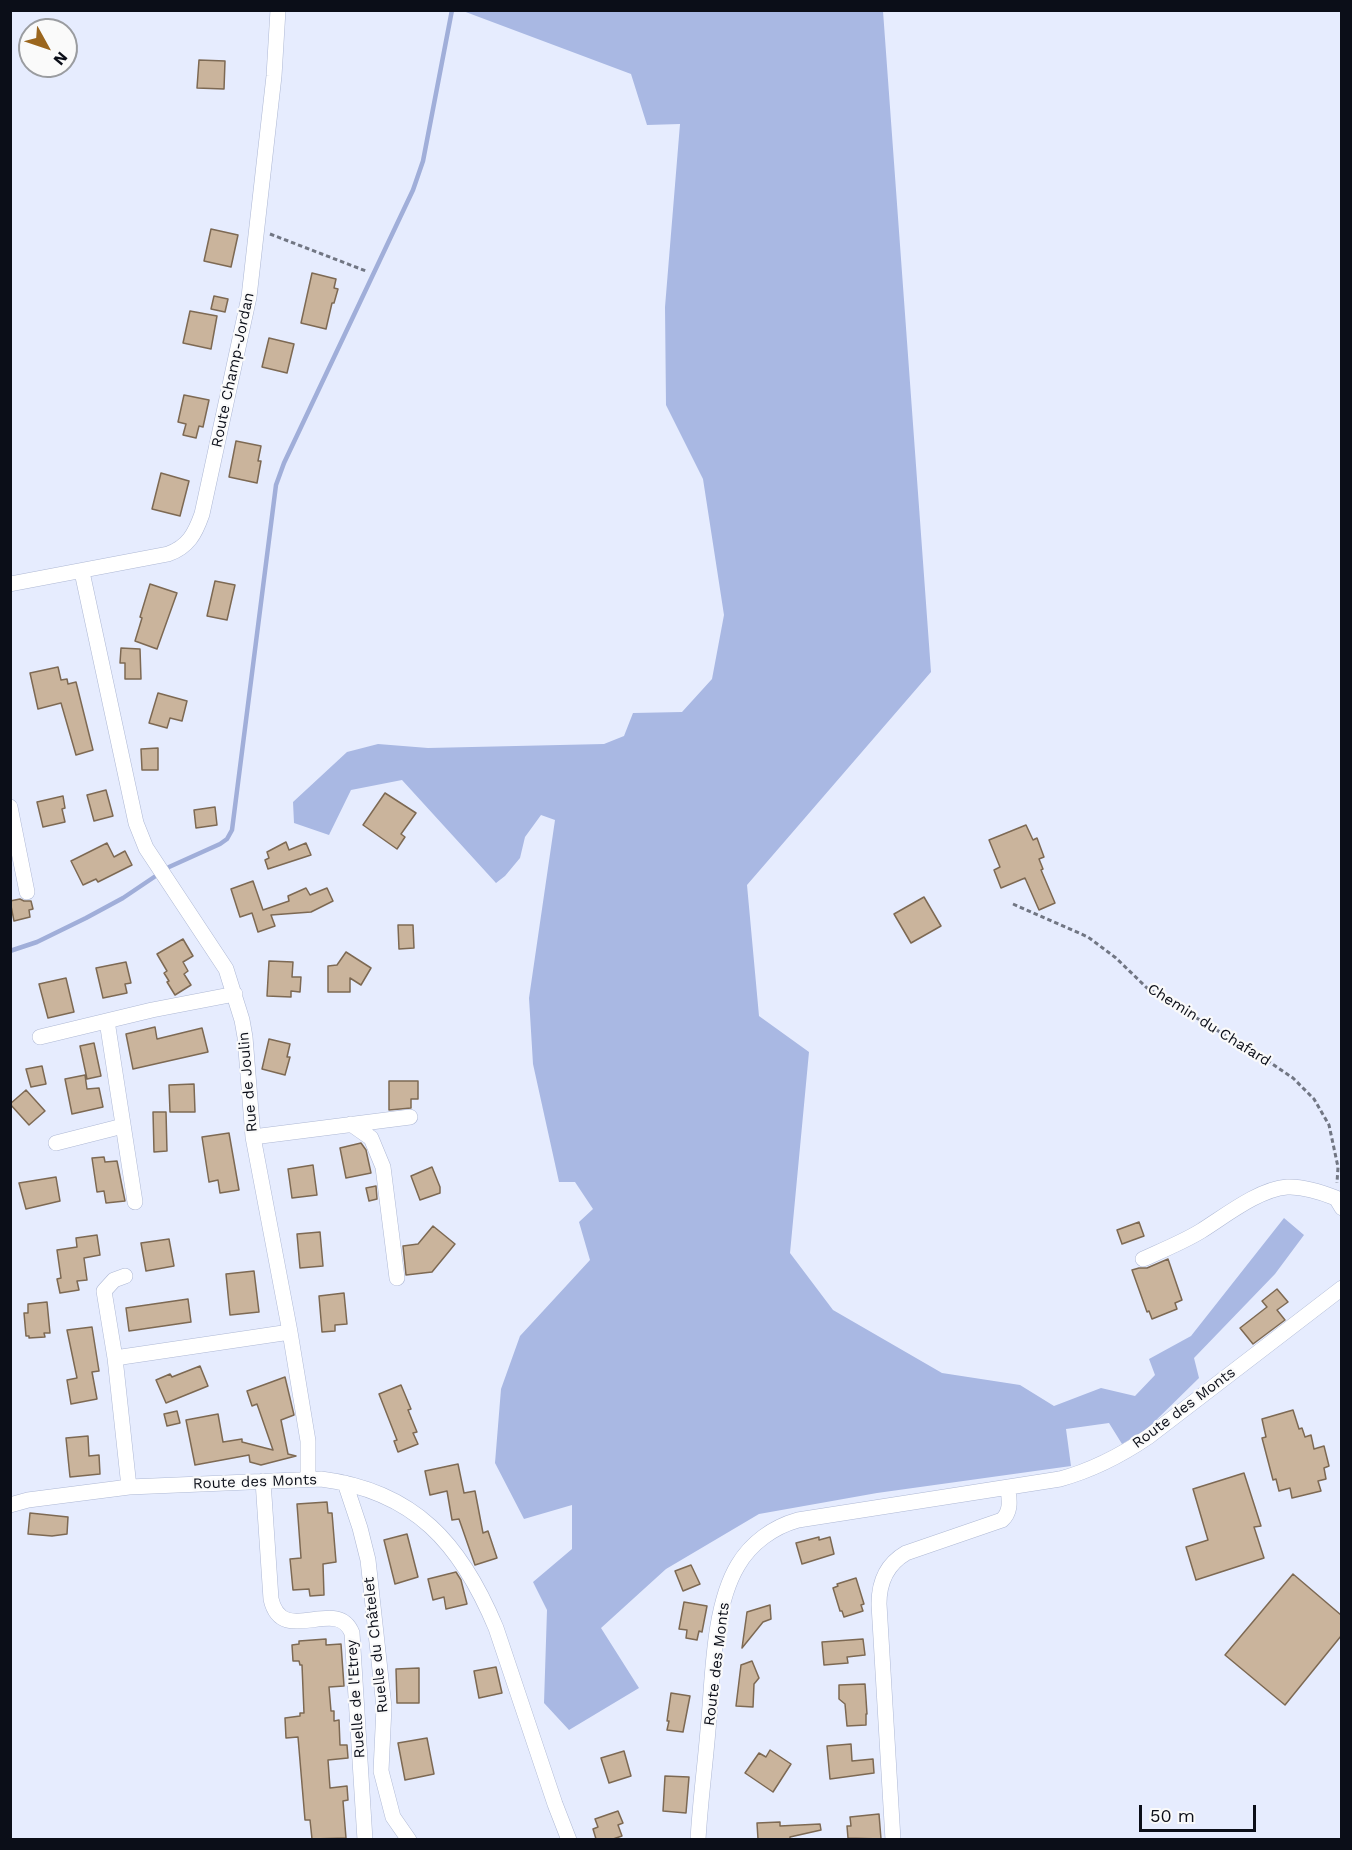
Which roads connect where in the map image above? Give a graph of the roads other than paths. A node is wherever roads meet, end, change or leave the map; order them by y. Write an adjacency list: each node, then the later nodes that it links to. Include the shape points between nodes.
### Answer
1 (278, 10): 2 (street, Route Champ-Jordan, via 249,297 202,514 193,538 178,551)
2 (82, 572): 3 (street, Route Champ-Jordan); 6 (street, Rue de Joulin, via 136,823 146,848 219,957)
3 (10, 584)
4 (10, 807): 5 (street)
5 (27, 892)
6 (235, 994): 7 (street); 12 (street, Rue de Joulin, via 245,1038)
7 (107, 1021): 8 (street); 11 (street)
8 (40, 1037)
9 (410, 1117): 10 (street)
10 (351, 1124): 12 (street); 18 (street, via 371,1138 383,1167)
11 (123, 1126): 13 (street); 14 (street)
12 (253, 1137): 20 (street, Rue de Joulin)
13 (56, 1143)
14 (135, 1202)
15 (1339, 1203): 16 (street, via 1298,1187 1278,1188 1178,1244)
16 (1143, 1258)
17 (125, 1276): 21 (street, via 114,1280 104,1291)
18 (397, 1278)
19 (1341, 1288): 26 (street, Route des Monts, via 1118,1457 1075,1475)
20 (290, 1332): 21 (street); 22 (street, Rue de Joulin, via 308,1441)
21 (115, 1358): 25 (street)
22 (308, 1478): 23 (street, Route des Monts); 24 (street, Route des Monts)
23 (263, 1481): 25 (street, Route des Monts); 28 (street, Ruelle de l'Etrey, via 274,1611 281,1618 296,1622 340,1619 352,1633)
24 (345, 1483): 29 (street, Ruelle du Châtelet, via 368,1560 384,1707 381,1771 393,1817); 30 (street, Route des Monts, via 376,1492 409,1510 440,1534 467,1569 496,1628)
25 (129, 1487): 27 (street, Route des Monts)
26 (1008, 1487): 31 (street, Route des Monts, via 798,1520 772,1531 746,1553 730,1580 720,1616); 32 (street, via 1009,1508 1002,1520 906,1553 893,1562 881,1584)
27 (10, 1504)
28 (365, 1839)
29 (409, 1839)
30 (569, 1839)
31 (698, 1839)
32 (893, 1839)

